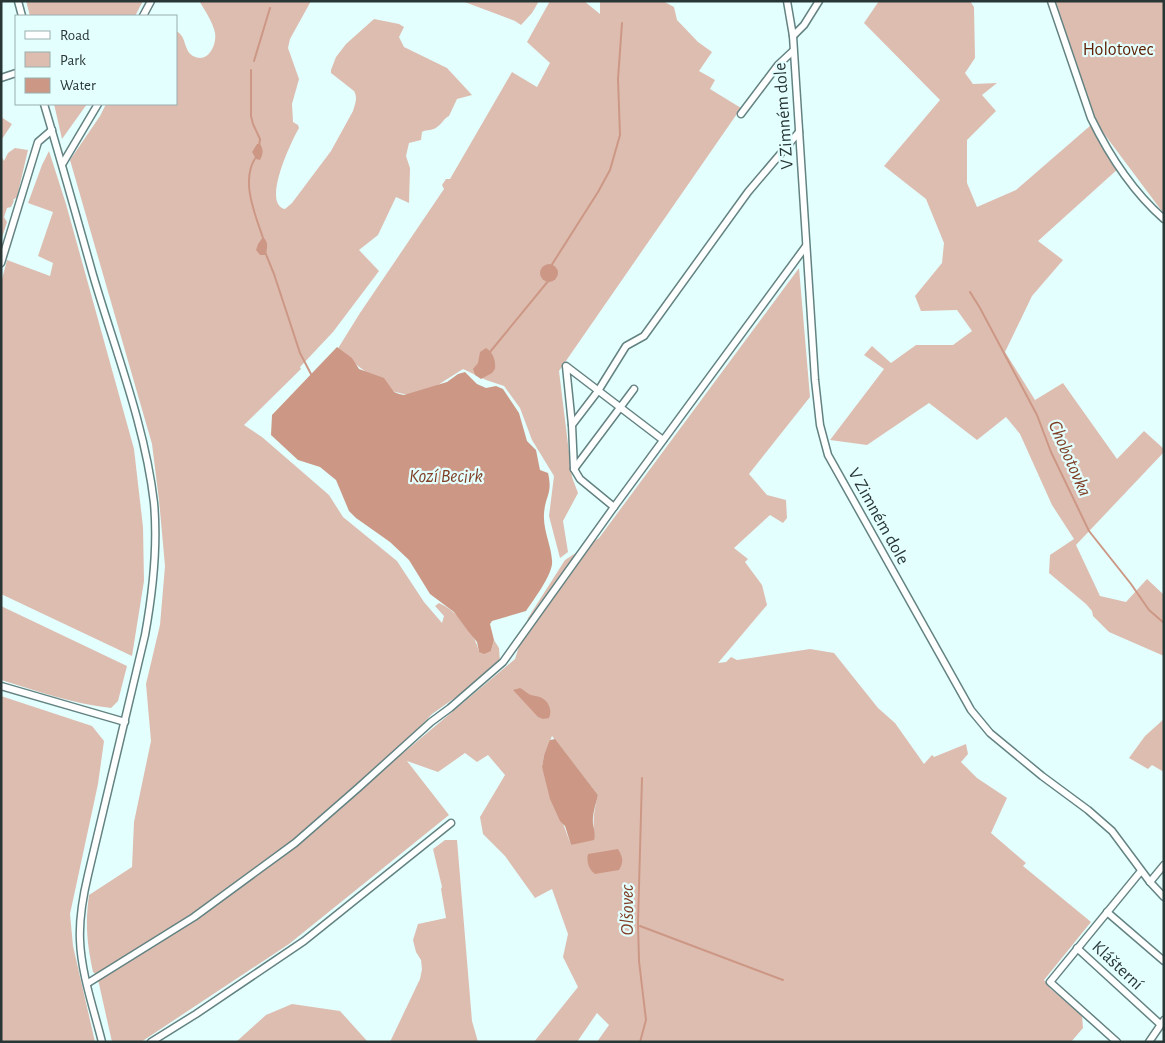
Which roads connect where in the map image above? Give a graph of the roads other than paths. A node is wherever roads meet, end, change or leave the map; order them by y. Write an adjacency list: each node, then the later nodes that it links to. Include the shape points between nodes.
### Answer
1 (18, 1): 6 (street)
2 (151, 1): 7 (street)
3 (787, 1): 8 (street, V Zimném dole)
4 (819, 1): 8 (street, via 804,26)
5 (1051, 1): 18 (street, via 1099,134 1145,202)
6 (22, 15)
7 (144, 15)
8 (793, 36): 9 (street, V Zimném dole)
9 (793, 51): 14 (street, V Zimném dole, via 778,65); 16 (street, V Zimném dole)
10 (15, 73): 11 (street)
11 (1, 78)
12 (44, 105): 15 (street)
13 (97, 105): 17 (street)
14 (741, 114)
15 (52, 130): 17 (street); 20 (street, via 38,142)
16 (799, 132): 19 (street, V Zimném dole); 22 (street, via 748,192 644,336 626,346)
17 (63, 163): 29 (street, via 144,446 154,504 152,600)
18 (1164, 219)
19 (806, 246): 25 (street); 32 (street, V Zimném dole, via 815,380 820,425 828,455 971,710 990,733 1112,831)
20 (1, 263)
21 (634, 389): 23 (street)
22 (598, 391): 23 (street); 24 (street); 24 (street, via 566,366)
23 (620, 408): 25 (street); 26 (street)
24 (572, 425): 26 (street)
25 (664, 440): 27 (street)
26 (574, 468): 27 (street, via 580,479)
27 (614, 508): 38 (street, via 503,662 296,843 194,917)
28 (1, 686): 29 (street)
29 (125, 722): 38 (street, via 82,900 80,940)
30 (451, 823): 41 (street, via 304,941)
31 (1164, 865): 33 (street)
32 (1141, 871): 33 (street, V Zimném dole); 35 (street)
33 (1150, 882): 34 (street, V Zimném dole)
34 (1164, 897)
35 (1108, 912): 36 (street); 37 (street, Klášterní)
36 (1078, 948): 39 (street, Klášterní); 42 (street, via 1050,982)
37 (1164, 961)
38 (88, 983): 40 (street)
39 (1162, 1022): 43 (street, Klášterní)
40 (102, 1042)
41 (151, 1042)
42 (1117, 1042)
43 (1149, 1042)

